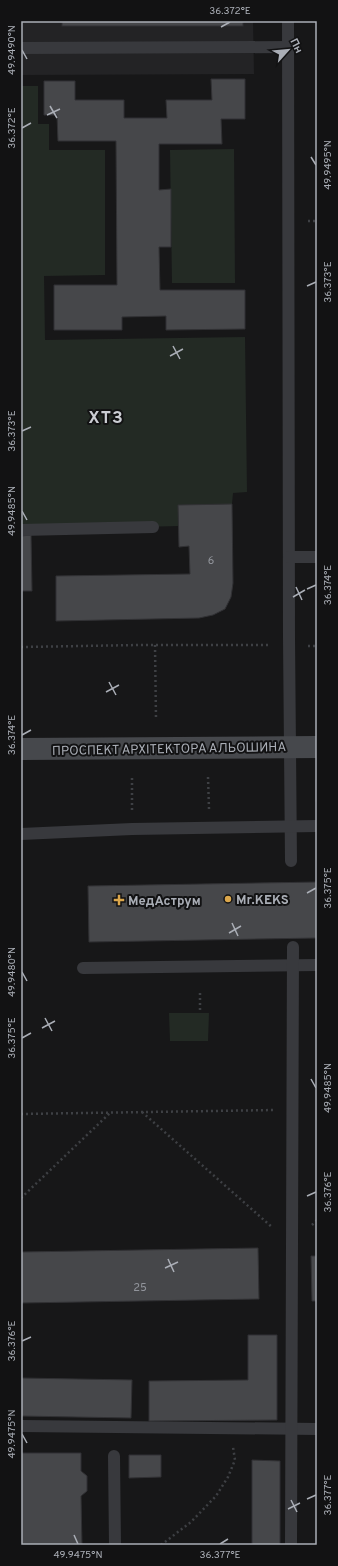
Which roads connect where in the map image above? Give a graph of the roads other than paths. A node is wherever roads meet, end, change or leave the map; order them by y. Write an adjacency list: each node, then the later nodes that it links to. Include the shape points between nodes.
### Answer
1 (288, 21): 2 (lane)
2 (288, 47): 3 (lane); 6 (lane)
3 (21, 48)
4 (153, 527): 5 (lane)
5 (21, 530)
6 (289, 557): 7 (lane); 8 (lane)
7 (317, 557)
8 (289, 747): 9 (street, ПРОСПЕКТ АРХІТЕКТОРА АЛЬОШИНА); 10 (street, ПРОСПЕКТ АРХІТЕКТОРА АЛЬОШИНА); 11 (lane)
9 (317, 747)
10 (21, 749)
11 (290, 826): 12 (lane); 13 (lane); 14 (lane)
12 (317, 826)
13 (21, 834)
14 (291, 861)
15 (293, 947): 17 (lane)
16 (317, 964): 17 (lane)
17 (293, 965): 18 (lane); 20 (lane)
18 (83, 968)
19 (21, 1426): 20 (lane)
20 (291, 1429): 21 (lane); 24 (lane)
21 (317, 1429)
22 (114, 1456): 23 (lane)
23 (115, 1545)
24 (290, 1545)

